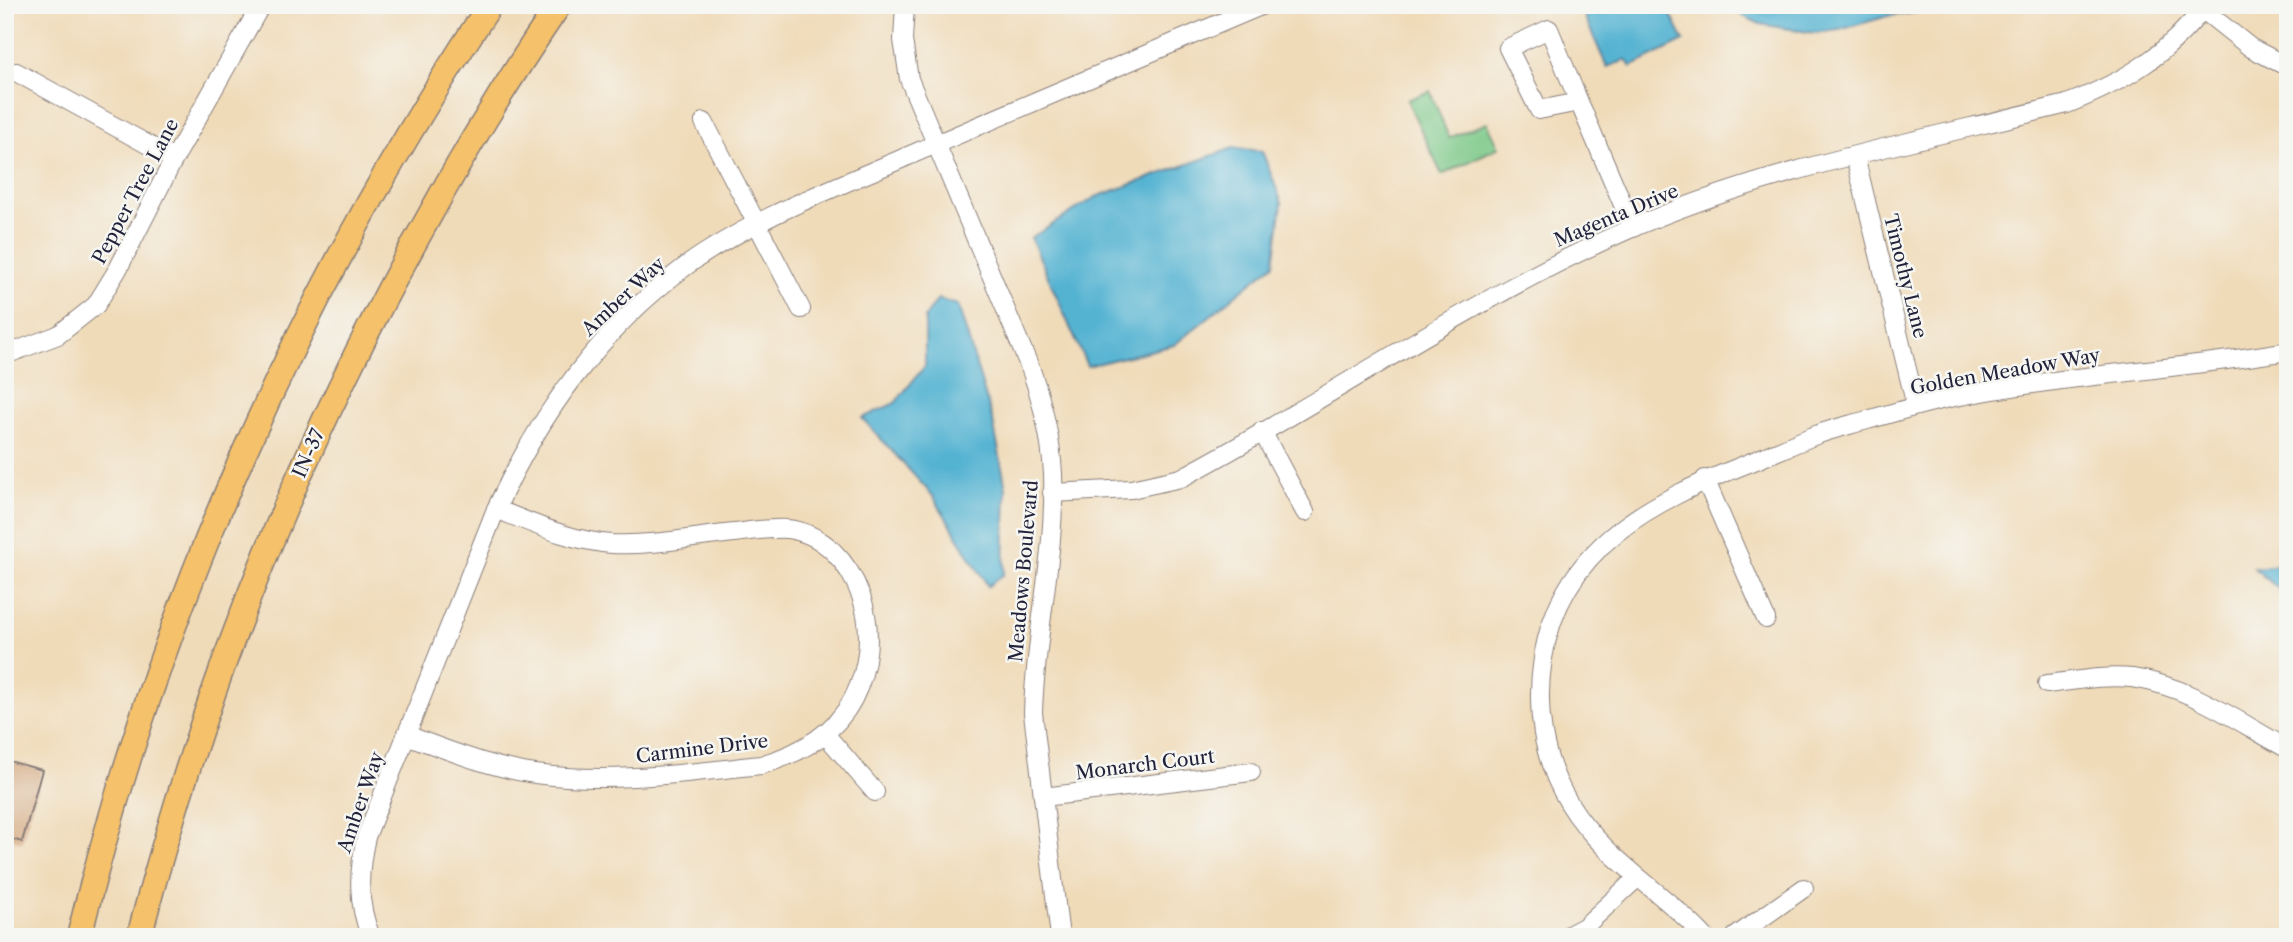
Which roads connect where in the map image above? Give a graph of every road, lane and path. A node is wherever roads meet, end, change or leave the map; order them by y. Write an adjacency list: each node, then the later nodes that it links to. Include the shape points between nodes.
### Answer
1 (261, 5): 13 (street, Pepper Tree Lane)
2 (490, 5): 35 (highway, via 349,238 239,464 153,686 115,802)
3 (559, 5): 36 (highway, IN-37, via 455,169 388,289 295,483 265,550 202,721)
4 (905, 5): 11 (street, Meadows Boulevard, via 903,40 909,79)
5 (1263, 5): 11 (street, Amber Way)
6 (2202, 7): 7 (street, via 2251,48); 12 (street, Magenta Drive, via 2165,50 2099,92)
7 (2288, 67)
8 (16, 72): 13 (street)
9 (1579, 103): 9 (street, via 1539,110 1508,48 1549,29); 15 (street)
10 (704, 122): 14 (street)
11 (937, 144): 14 (street, Amber Way); 22 (street, Meadows Boulevard, via 1041,399 1049,436)
12 (1855, 156): 15 (street, Magenta Drive, via 1793,171); 19 (street, Timothy Lane)
13 (174, 159): 18 (street, Pepper Tree Lane, via 96,305 58,335)
14 (758, 224): 16 (street); 23 (street, Amber Way, via 686,266 594,351 536,430)
15 (1633, 228): 20 (street, Magenta Drive, via 1494,295)
16 (801, 309)
17 (2288, 351): 19 (street, Golden Meadow Way, via 2045,382)
18 (5, 355)
19 (1916, 407): 21 (street, Golden Meadow Way, via 1818,434)
20 (1262, 432): 22 (street, Magenta Drive, via 1181,478 1131,489); 24 (street)
21 (1704, 479): 25 (street); 33 (street, Golden Meadow Way, via 1615,532 1590,556 1567,588 1545,643 1539,703 1554,775 1592,835)
22 (1052, 493): 32 (street, Meadows Boulevard, via 1033,713)
23 (496, 509): 27 (street, Carmine Drive, via 553,531 606,543 779,529 821,541 854,579 869,639 858,688 848,709); 28 (street, Amber Way)
24 (1305, 512)
25 (1766, 618)
26 (2047, 684): 29 (street, via 2130,678 2164,684)
27 (825, 734): 28 (street, Carmine Drive, via 804,749 761,765 629,778 533,774); 31 (street)
28 (407, 735): 37 (street, Amber Way, via 362,854 360,893)
29 (2288, 749)
30 (1251, 772): 32 (street, Monarch Court)
31 (875, 792)
32 (1043, 797): 38 (street, Meadows Boulevard)
33 (1637, 878): 39 (street, via 1584,927); 40 (street, Golden Meadow Way)
34 (1804, 888): 41 (street)
35 (79, 937)
36 (139, 937)
37 (371, 937)
38 (1060, 937)
39 (1565, 937)
40 (1705, 937)
41 (1735, 937)

